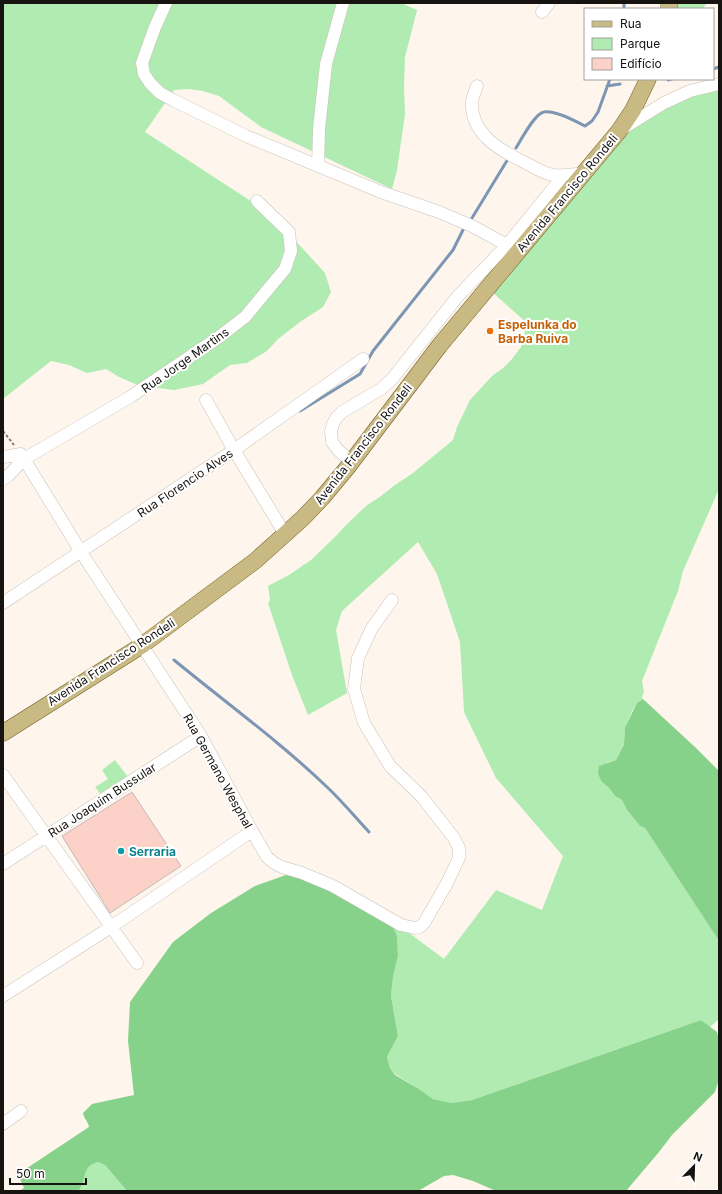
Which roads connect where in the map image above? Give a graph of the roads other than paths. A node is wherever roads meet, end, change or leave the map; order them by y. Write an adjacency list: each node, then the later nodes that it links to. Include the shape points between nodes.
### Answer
1 (166, 3): 7 (street, via 142,63 144,74 150,84 160,93 235,131)
2 (343, 3): 7 (street, via 326,64)
3 (648, 80): 6 (main road, Avenida Francisco Rondeli, via 633,110)
4 (719, 84): 6 (street, via 690,91)
5 (477, 86): 9 (street, via 472,101 474,115 485,137 507,154 551,174)
6 (619, 130): 8 (main road, Avenida Francisco Rondeli)
7 (318, 166): 11 (street, via 439,212)
8 (584, 173): 9 (street); 17 (main road, Avenida Francisco Rondeli, via 440,345)
9 (563, 176): 11 (street)
10 (257, 201): 15 (street, Rua Jorge Martins, via 289,232 291,250 285,269 245,317 130,398)
11 (507, 245): 17 (street, via 458,296 392,379 336,418 331,432 332,442)
12 (363, 359): 14 (street, Rua Florencio Alves)
13 (206, 400): 14 (street)
14 (234, 450): 19 (street); 20 (street, Rua Florencio Alves)
15 (22, 456): 16 (street); 18 (street, Rua Jorge Martins); 20 (street, Rua Germano Wesphal)
16 (3, 457)
17 (352, 462): 19 (main road, Avenida Francisco Rondeli, via 322,498)
18 (3, 479)
19 (285, 534): 23 (main road, Avenida Francisco Rondeli, via 254,561)
20 (81, 552): 22 (street, Rua Florencio Alves); 23 (street, Rua Germano Wesphal)
21 (392, 600): 27 (street, Rua Germano Wesphal, via 372,628 358,658 354,689 364,723 390,766 422,797 459,848 459,858 424,923 420,927 409,928 400,925 333,886 274,863 267,857)
22 (3, 603)
23 (141, 646): 24 (main road, Avenida Francisco Rondeli); 25 (street, Rua Germano Wesphal)
24 (3, 733)
25 (200, 736): 27 (street, Rua Germano Wesphal); 28 (street, Rua Joaquim Bussular)
26 (3, 775): 28 (street)
27 (252, 831): 30 (street)
28 (46, 836): 29 (street, Rua Joaquim Bussular); 30 (street)
29 (3, 864)
30 (111, 927): 31 (street); 32 (street)
31 (137, 963)
32 (3, 996)
33 (21, 1111): 34 (street)
34 (3, 1124)

